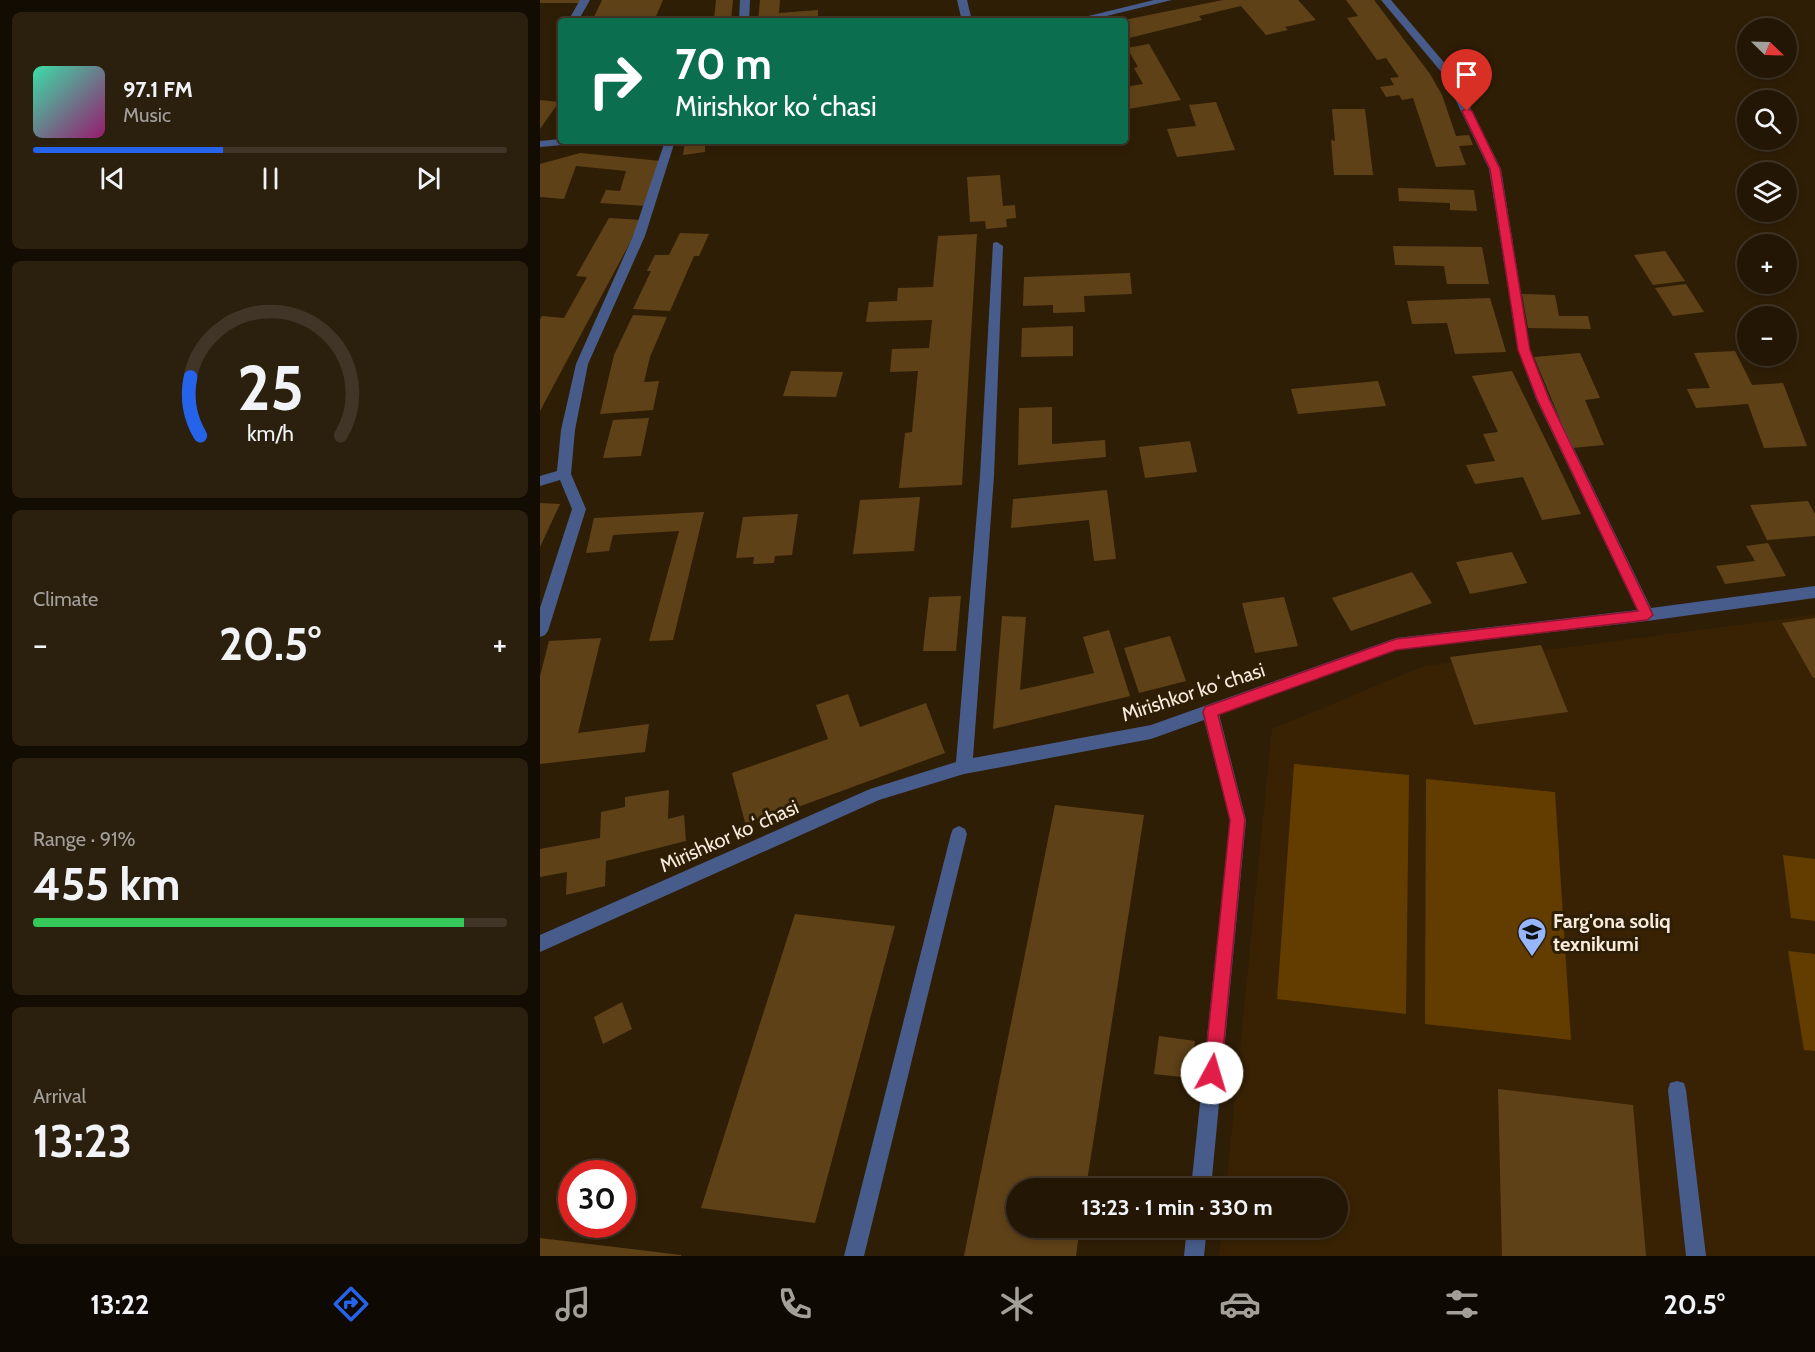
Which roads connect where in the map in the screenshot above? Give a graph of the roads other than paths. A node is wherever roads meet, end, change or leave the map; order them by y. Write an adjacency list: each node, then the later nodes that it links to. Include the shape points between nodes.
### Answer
1 (585, 0): 6 (street)
2 (745, 0): 7 (street)
3 (962, 0): 8 (street)
4 (1167, 0): 9 (street)
5 (1386, 0): 17 (street, via 1448,72 1495,169 1524,350 1543,399)
6 (575, 18)
7 (744, 18)
8 (966, 18)
9 (1086, 18)
10 (558, 142): 11 (street)
11 (540, 144)
12 (669, 144): 14 (street, via 639,236 582,364 568,430)
13 (997, 246): 20 (street, via 987,476)
14 (564, 474): 15 (street); 18 (street, via 579,509)
15 (540, 481)
16 (1815, 592): 17 (street, Mirishkor koʻchasi)
17 (1647, 615): 19 (street, Mirishkor koʻchasi, via 1396,644)
18 (540, 631)
19 (1210, 712): 20 (street, Mirishkor koʻchasi, via 1151,732); 24 (street, via 1238,820)
20 (964, 767): 22 (street, Mirishkor koʻchasi, via 876,794)
21 (958, 834): 26 (street)
22 (540, 944)
23 (1677, 1090): 28 (street)
24 (1202, 1178)
25 (1196, 1238): 27 (street)
26 (854, 1256)
27 (1194, 1256)
28 (1696, 1256)

